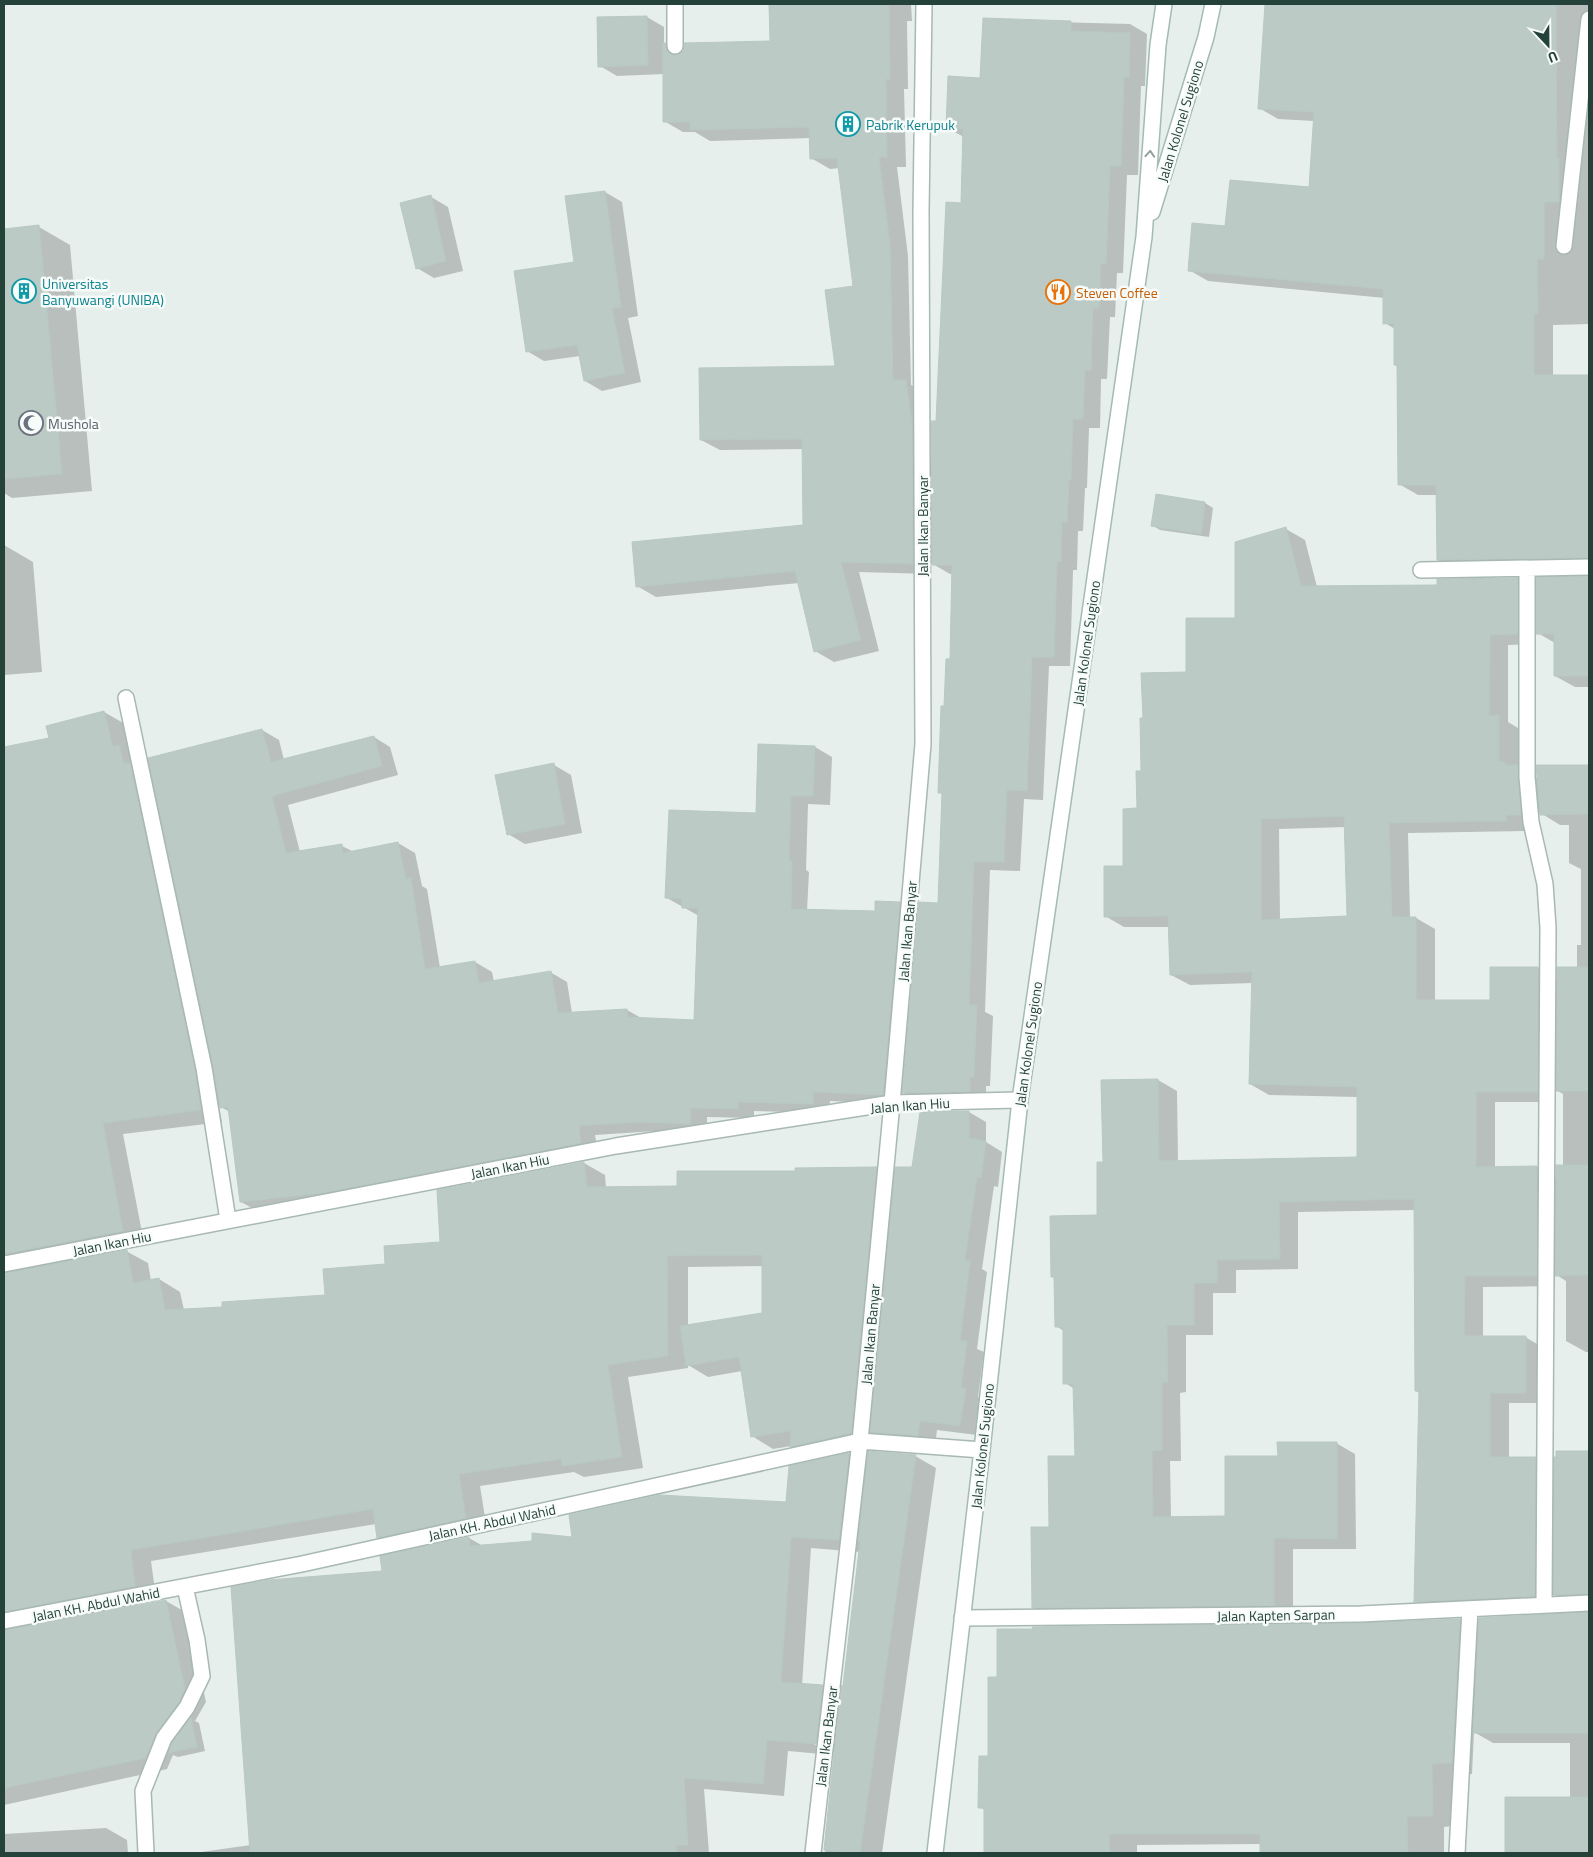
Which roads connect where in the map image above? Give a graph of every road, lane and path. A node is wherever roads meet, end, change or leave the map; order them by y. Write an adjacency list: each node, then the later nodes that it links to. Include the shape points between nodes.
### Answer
1 (674, 4): 6 (street)
2 (924, 4): 14 (street, Jalan Ikan Banyar, via 921,211 923,744)
3 (1164, 4): 7 (street, Jalan Kolonel Sugiono, one-way to 3)
4 (1213, 4): 7 (street, Jalan Kolonel Sugiono, via 1206,37)
5 (1589, 19): 8 (street)
6 (675, 46)
7 (1144, 237): 13 (street, Jalan Kolonel Sugiono)
8 (1564, 246)
9 (1589, 567): 10 (street)
10 (1527, 568): 11 (street); 21 (street, via 1527,777 1531,822 1545,884 1548,928)
11 (1421, 570)
12 (126, 698): 15 (street, via 204,1068)
13 (1020, 1100): 14 (street, Jalan Ikan Hiu); 18 (street, Jalan Kolonel Sugiono)
14 (892, 1103): 15 (street, Jalan Ikan Hiu, via 616,1146); 17 (street, Jalan Ikan Banyar)
15 (228, 1220): 16 (street, Jalan Ikan Hiu)
16 (4, 1264)
17 (860, 1441): 18 (street, Jalan KH. Abdul Wahid); 19 (street, Jalan KH. Abdul Wahid, via 322,1560); 26 (street, Jalan Ikan Banyar)
18 (982, 1450): 23 (street, Jalan Kolonel Sugiono)
19 (184, 1587): 24 (street, Jalan KH. Abdul Wahid); 25 (street, via 202,1676 186,1707 164,1738 143,1791)
20 (1589, 1603): 21 (street, Jalan Kapten Sarpan)
21 (1544, 1605): 22 (street, Jalan Kapten Sarpan)
22 (1470, 1609): 23 (street, Jalan Kapten Sarpan, via 1361,1614); 28 (street)
23 (962, 1618): 27 (street, Jalan Kolonel Sugiono)
24 (4, 1621)
25 (146, 1853)
26 (813, 1853)
27 (935, 1853)
28 (1457, 1853)

